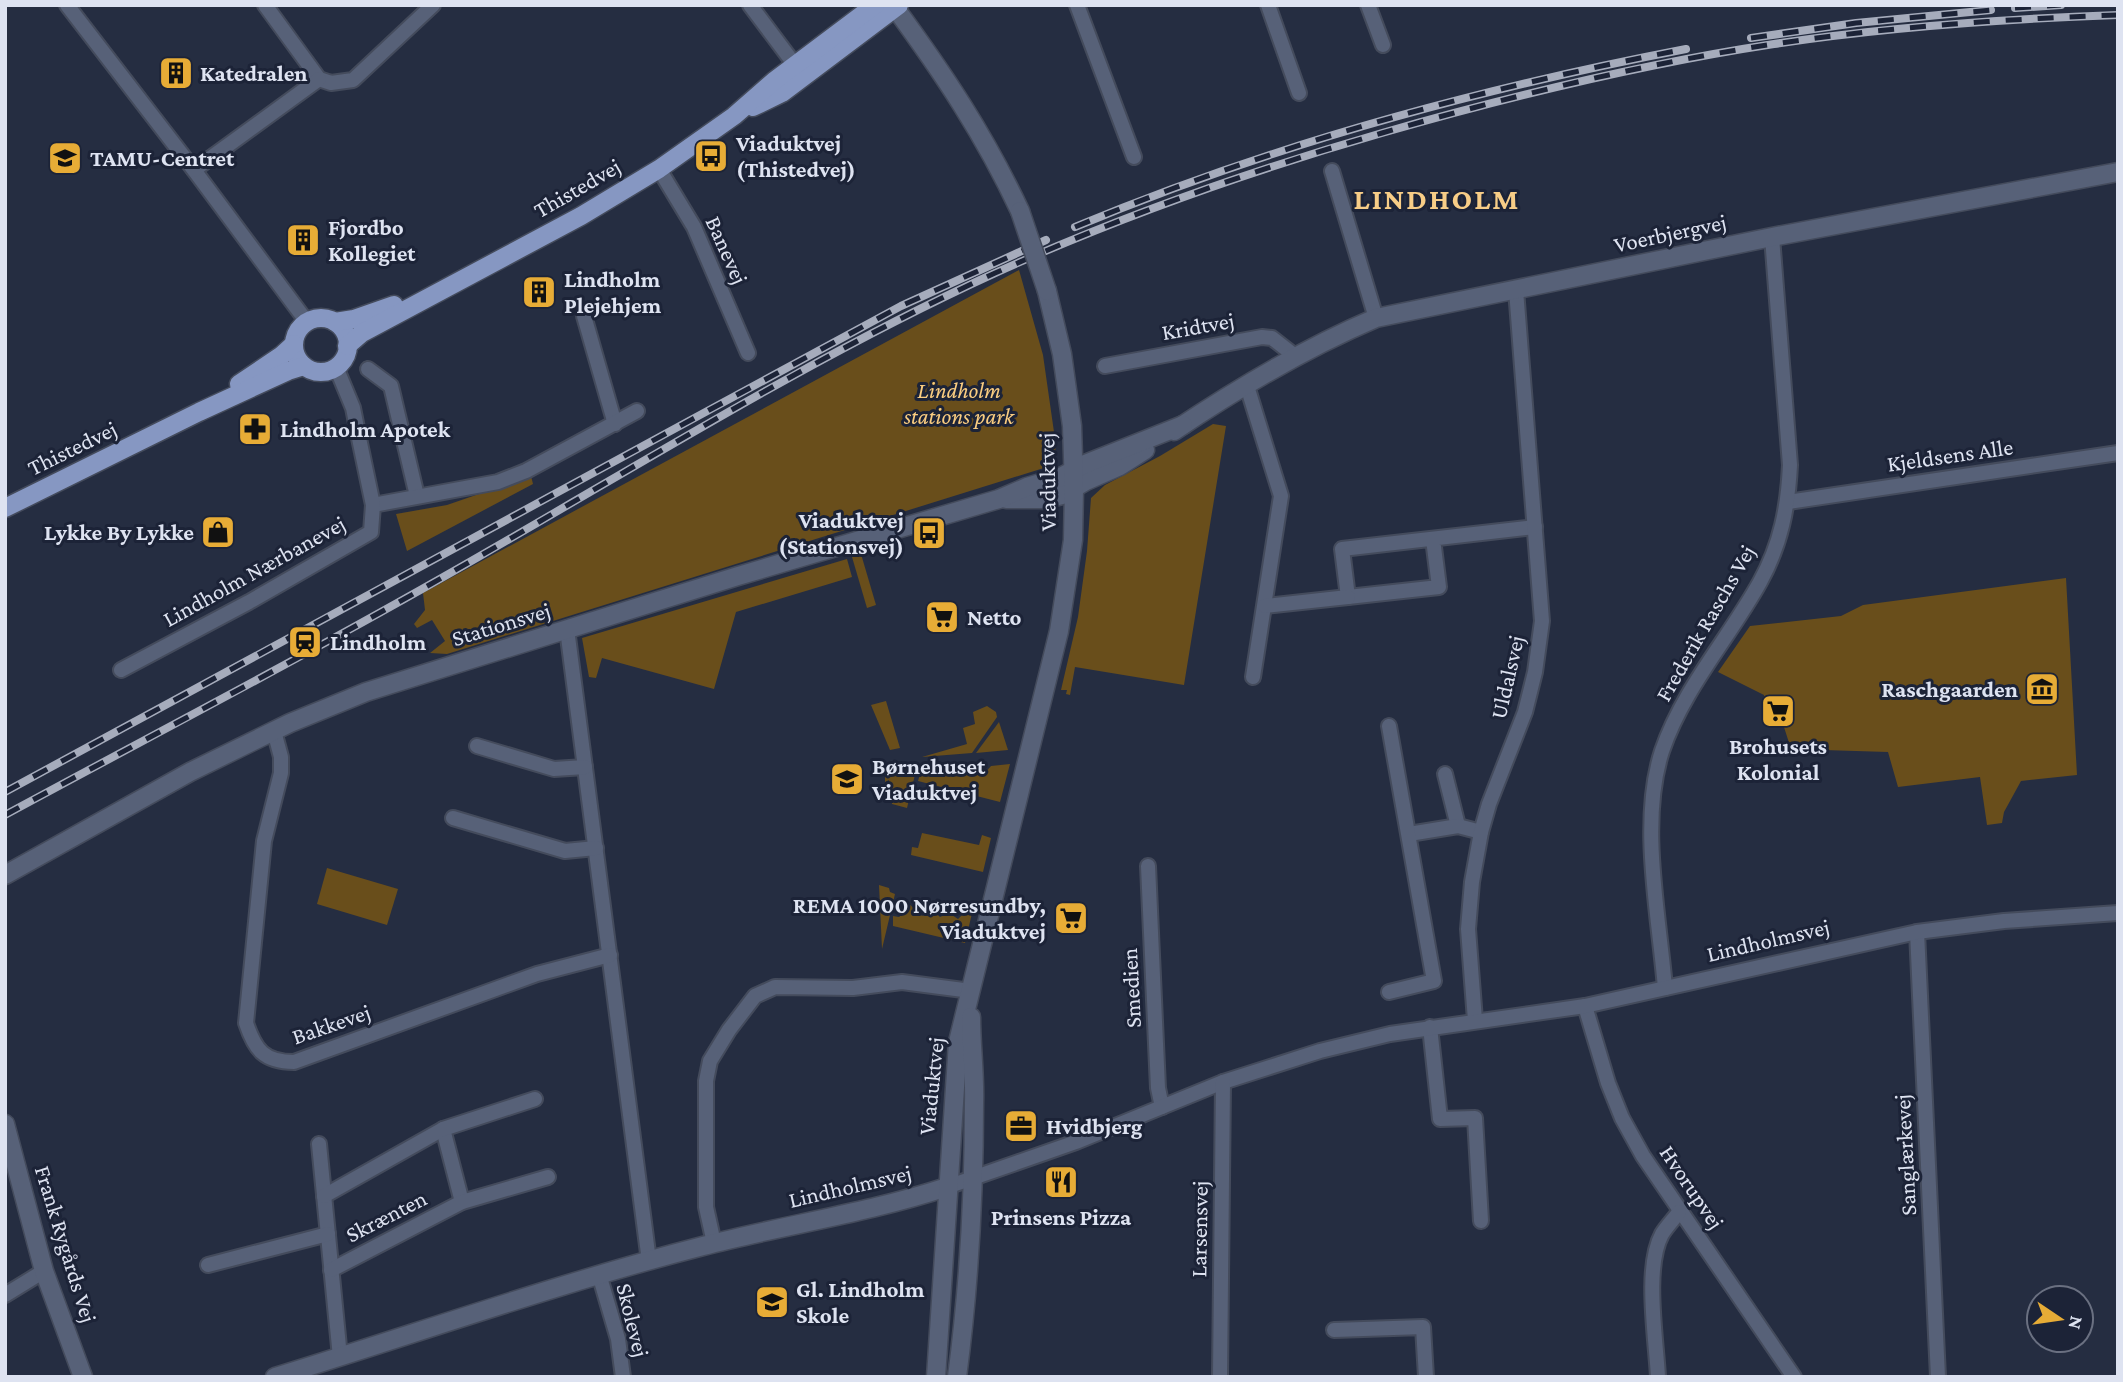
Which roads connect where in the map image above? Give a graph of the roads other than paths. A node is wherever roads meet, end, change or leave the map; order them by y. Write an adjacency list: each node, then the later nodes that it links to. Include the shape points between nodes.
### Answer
1 (67, 5): 16 (street)
2 (265, 5): 12 (street)
3 (433, 5): 12 (street, via 353,80 331,83)
4 (750, 5): 11 (street)
5 (1077, 5): 14 (street)
6 (1268, 5): 13 (street)
7 (1368, 5): 10 (street)
8 (895, 6): 9 (main road, Thistedvej); 40 (street, Viaduktvej, bridge, via 973,120 1020,211 1058,334)
9 (871, 10): 11 (main road, Thistedvej)
10 (1383, 44)
11 (800, 70): 15 (main road, Thistedvej, via 782,93 734,116)
12 (319, 79): 16 (street)
13 (1298, 93)
14 (1134, 157)
15 (659, 169): 20 (main road, Thistedvej, via 571,221); 28 (street, Banevej, via 694,227)
16 (194, 170): 24 (street)
17 (1332, 171): 23 (street)
18 (2118, 172): 19 (street, Voerbjergvej)
19 (1772, 237): 21 (street, Voerbjergvej); 44 (street, Frederik Raschs Vej, via 1790,465)
20 (437, 290): 25 (main road, Thistedvej); 27 (main road, Thistedvej)
21 (1516, 290): 23 (street, Voerbjergvej); 47 (street, Uldalsvej)
22 (584, 316): 37 (street)
23 (1376, 318): 29 (street, Voerbjergvej)
24 (307, 322): 25 (main road, via 321,318); 26 (main road, via 296,333)
25 (335, 322): 27 (main road, via 346,336)
26 (294, 344): 30 (main road); 36 (main road, Thistedvej)
27 (347, 346): 32 (main road)
28 (748, 353)
29 (1295, 356): 31 (street, Kridtvej, via 1272,338 1262,337); 34 (street, Voerbjergvej)
30 (304, 366): 32 (main road, via 320,372); 36 (main road, Thistedvej)
31 (1105, 366)
32 (337, 367): 45 (street, Lindholm Nærbanevej, via 353,408)
33 (368, 369): 42 (street, via 391,386)
34 (1247, 386): 38 (street, Voerbjergvej); 50 (street, via 1281,496)
35 (637, 411): 37 (street)
36 (199, 412): 46 (main road, Thistedvej)
37 (615, 424): 42 (street, via 498,482)
38 (1183, 425): 40 (street, Voerbjergvej); 41 (street, Voerbjergvej, via 1120,466)
39 (2118, 453): 44 (street, Kjeldsens Alle)
40 (1074, 470): 41 (street, Viaduktvej); 43 (street, Stationsvej)
41 (1074, 488): 43 (street, Stationsvej, via 1050,499); 70 (street, Viaduktvej, via 1073,540 1059,631)
42 (417, 496): 45 (street)
43 (999, 499): 51 (street, Stationsvej)
44 (1788, 502): 69 (street, Frederik Raschs Vej, via 1761,581 1681,709 1662,751 1650,829)
45 (373, 505): 52 (street, Lindholm Nærbanevej, via 371,532)
46 (5, 509)
47 (1535, 527): 48 (street); 61 (street, Uldalsvej, via 1542,621 1535,672)
48 (1433, 539): 49 (street, via 1342,550); 49 (street, via 1439,587)
49 (1348, 597): 50 (street)
50 (1265, 606): 53 (street)
51 (567, 629): 55 (street, Stationsvej, via 366,692); 57 (street)
52 (121, 670)
53 (1253, 677)
54 (1390, 726): 62 (street)
55 (274, 731): 65 (street, Stationsvej); 68 (street, Bakkevej, via 281,773 264,841 246,1023 251,1040 270,1059 294,1062 537,974)
56 (477, 746): 57 (street, via 554,769)
57 (585, 767): 63 (street)
58 (1446, 774): 60 (street)
59 (453, 818): 63 (street, via 565,850)
60 (1458, 826): 61 (street); 62 (street)
61 (1481, 832): 73 (street, Uldalsvej, via 1468,929)
62 (1409, 834): 71 (street, via 1434,981)
63 (596, 848): 68 (street)
64 (1148, 866): 77 (street, Smedien)
65 (5, 875)
66 (2118, 913): 67 (street, Lindholmsvej)
67 (1917, 932): 69 (street, Lindholmsvej); 107 (street, Sanglærkevej)
68 (610, 955): 90 (street)
69 (1665, 988): 72 (street, Lindholmsvej)
70 (971, 991): 82 (street, Viaduktvej, via 975,1100); 83 (street, Viaduktvej, via 958,1042); 89 (street, via 902,982 853,988 775,987 755,996 709,1061 705,1207)
71 (1389, 992)
72 (1585, 1006): 73 (street, Lindholmsvej); 86 (street, Hvorupvej, via 1622,1118)
73 (1475, 1020): 74 (street, Lindholmsvej)
74 (1430, 1027): 75 (street, Lindholmsvej, via 1320,1051); 87 (street, via 1440,1119 1475,1118)
75 (1223, 1082): 77 (street, Lindholmsvej); 103 (street, Larsensvej)
76 (535, 1099): 79 (street, Skrænten)
77 (1162, 1107): 82 (street, Lindholmsvej)
78 (5, 1124): 93 (street, Frank Rygårds Vej)
79 (443, 1129): 84 (street, Skrænten); 85 (street, Skrænten)
80 (319, 1144): 84 (street, Skrænten)
81 (548, 1177): 85 (street, Skrænten)
82 (971, 1178): 83 (street, Lindholmsvej); 102 (street, Viaduktvej)
83 (947, 1187): 89 (street, Lindholmsvej); 101 (street, Viaduktvej)
84 (324, 1196): 88 (street, Skrænten)
85 (462, 1202): 92 (street, Skrænten)
86 (1679, 1212): 105 (street, via 1663,1233 1654,1262); 106 (street, Hvorupvej)
87 (1481, 1221)
88 (328, 1234): 91 (street, Skrænten); 92 (street, Skrænten)
89 (714, 1243): 90 (street, Lindholmsvej)
90 (649, 1261): 94 (street, Lindholmsvej)
91 (208, 1265)
92 (331, 1270): 97 (street, Skrænten)
93 (44, 1271): 95 (street); 98 (street, Frank Rygårds Vej)
94 (599, 1274): 97 (street, Lindholmsvej); 100 (street, Skolevej, via 618,1339)
95 (5, 1295)
96 (1334, 1330): 104 (street, via 1423,1328)
97 (340, 1357): 99 (street, Lindholmsvej)
98 (83, 1377)
99 (275, 1377)
100 (623, 1377)
101 (936, 1377)
102 (957, 1377)
103 (1220, 1377)
104 (1426, 1377)
105 (1658, 1377)
106 (1794, 1377)
107 (1938, 1377)

